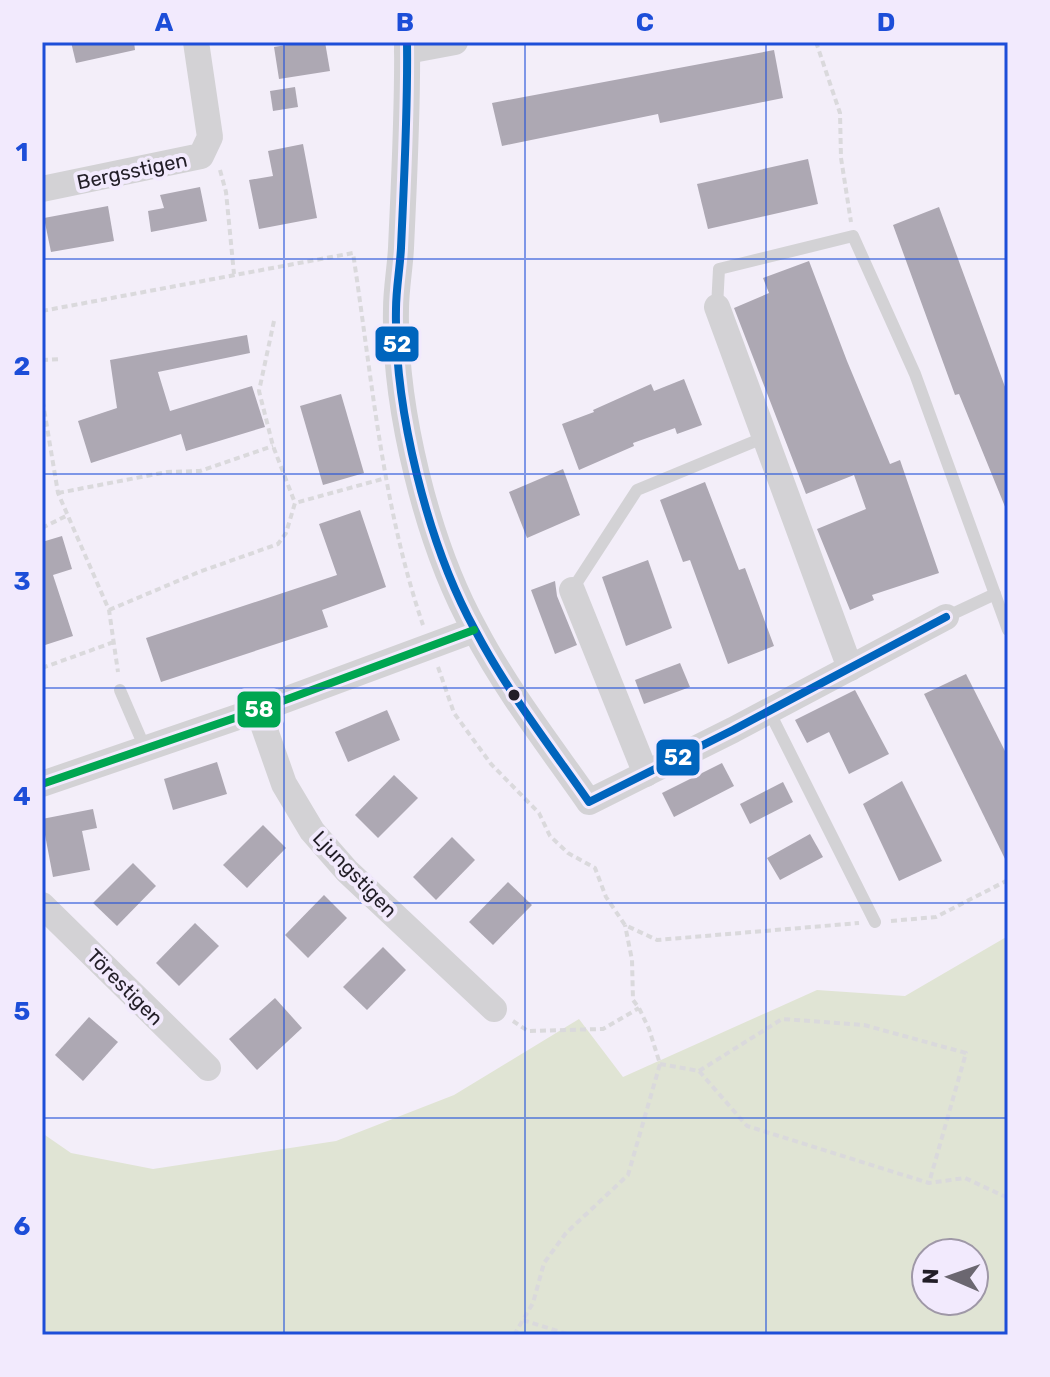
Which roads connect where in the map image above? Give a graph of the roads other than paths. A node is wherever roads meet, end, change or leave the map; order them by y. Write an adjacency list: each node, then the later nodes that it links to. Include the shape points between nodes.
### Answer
1 (196, 42): 4 (street, Bergsstigen, via 210,137 201,156)
2 (455, 42): 3 (street)
3 (407, 47): 10 (street, via 396,308 401,386 422,492)
4 (42, 189)
5 (717, 307): 6 (street); 8 (lane, via 719,269 853,236 915,374)
6 (765, 437): 7 (lane, via 637,490); 12 (street)
7 (572, 590): 17 (street)
8 (995, 594): 9 (lane); 11 (lane)
9 (946, 617): 12 (street)
10 (474, 630): 14 (street); 17 (street, via 589,802)
11 (1008, 630)
12 (850, 668): 15 (street)
13 (120, 690): 16 (lane)
14 (258, 710): 16 (street); 21 (street, Ljungstigen, via 284,784 312,831 347,871)
15 (769, 711): 17 (street); 20 (lane)
16 (145, 748): 18 (street)
17 (646, 774)
18 (42, 784)
19 (42, 905): 22 (street, Törestigen)
20 (875, 922)
21 (494, 1009)
22 (208, 1068)

